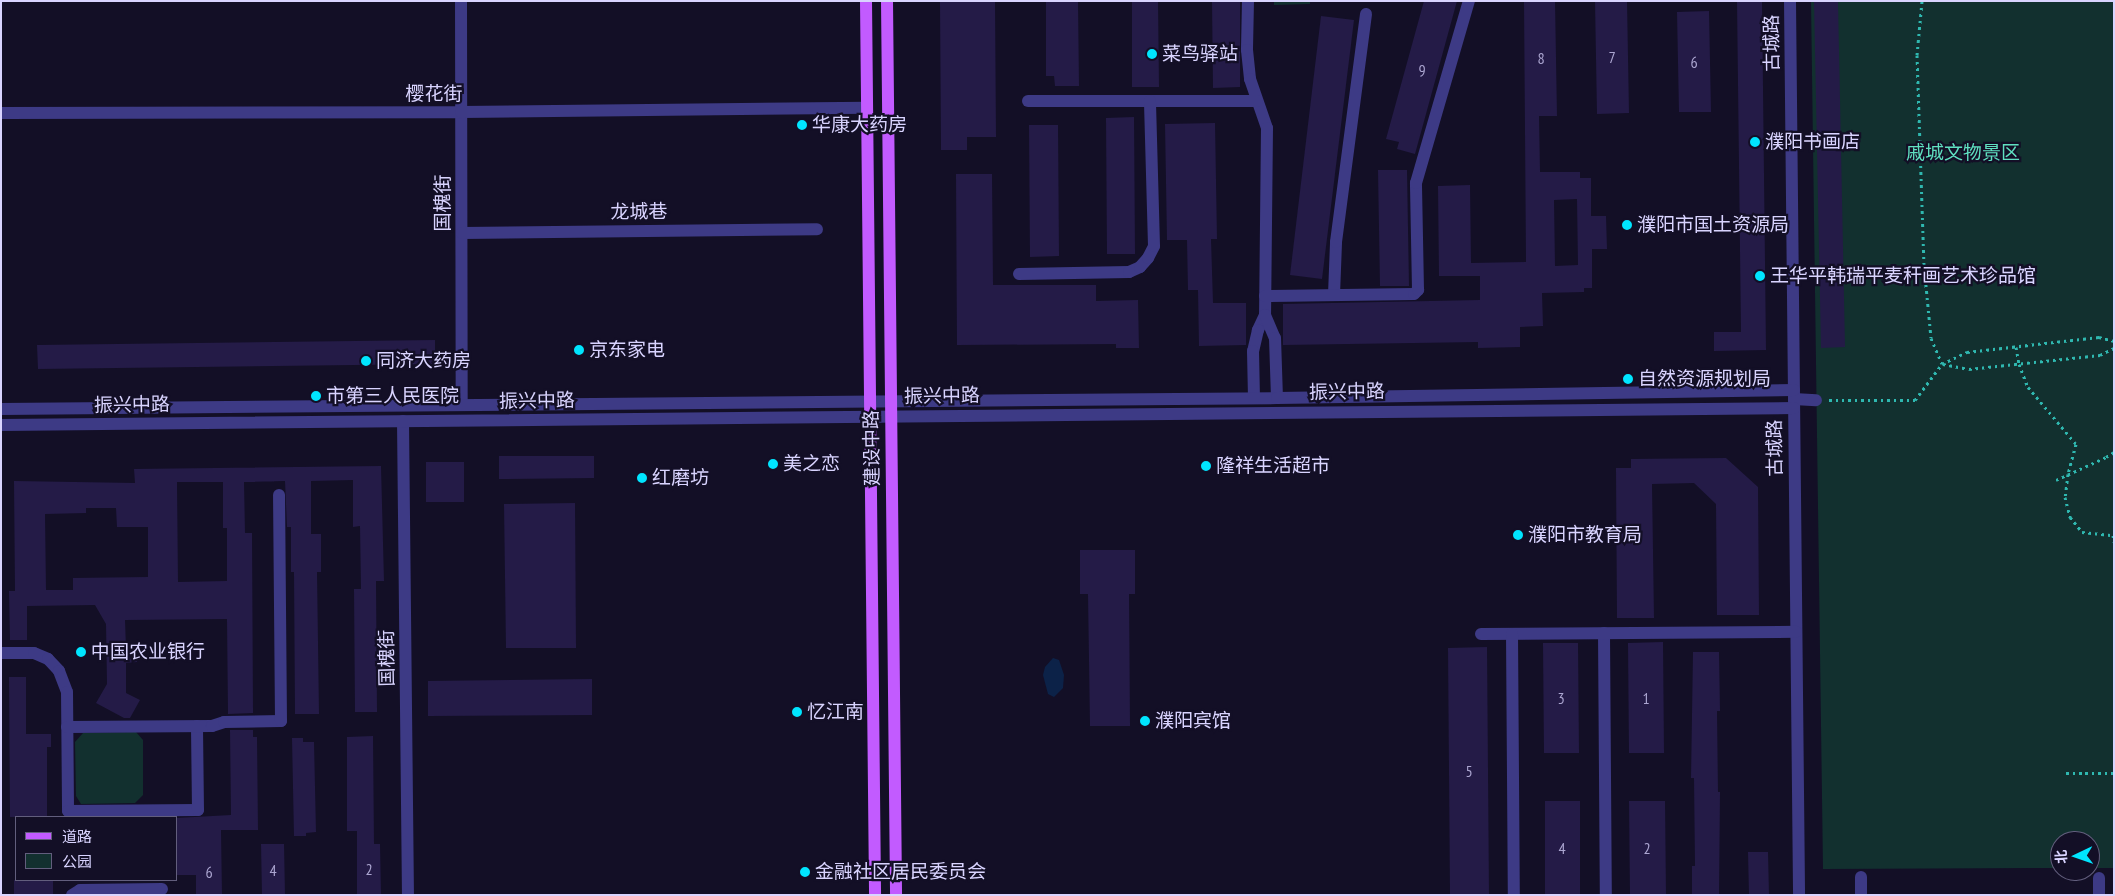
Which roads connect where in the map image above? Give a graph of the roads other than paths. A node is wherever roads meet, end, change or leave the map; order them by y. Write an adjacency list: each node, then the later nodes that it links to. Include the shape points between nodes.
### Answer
1 (460, 1): 12 (street, 国槐街)
2 (866, 1): 11 (main road, 建设中路)
3 (887, 1): 25 (main road, 建设中路)
4 (1248, 1): 10 (street, via 1247,50)
5 (1469, 1): 17 (street, via 1416,183 1418,290 1414,294)
6 (1790, 1): 22 (street, 古城路)
7 (1366, 14): 17 (street, via 1336,242)
8 (1028, 101): 9 (street)
9 (1150, 101): 10 (street); 16 (street, via 1154,246 1148,258 1129,272)
10 (1257, 101): 18 (street, via 1267,128)
11 (867, 108): 12 (street, 樱花街); 24 (main road, 建设中路)
12 (461, 112): 13 (street, 樱花街); 15 (street, 国槐街)
13 (1, 113)
14 (818, 229): 15 (street, 龙城巷)
15 (462, 233): 26 (street, 国槐街)
16 (1019, 274)
17 (1334, 295): 18 (street)
18 (1265, 296): 19 (street)
19 (1265, 315): 20 (street, via 1253,351); 21 (street, via 1275,338)
20 (1254, 398): 21 (street, 振兴中路); 25 (street, 振兴中路)
21 (1277, 398): 22 (street, 振兴中路)
22 (1794, 399): 23 (street); 29 (street, 振兴中路); 33 (street, 古城路)
23 (1816, 400)
24 (870, 401): 25 (street, 振兴中路); 26 (street, 振兴中路); 28 (main road, 建设中路)
25 (890, 401): 29 (main road, 建设中路)
26 (462, 404): 27 (street, 振兴中路)
27 (1, 409)
28 (870, 415): 29 (street, 振兴中路); 30 (street, 振兴中路); 45 (main road, 建设中路)
29 (890, 415): 46 (main road, 建设中路)
30 (403, 421): 31 (street, 振兴中路); 44 (street, 国槐街)
31 (1, 425)
32 (279, 495): 38 (street, via 281,721)
33 (1796, 632): 34 (street); 49 (street, 古城路)
34 (1604, 633): 36 (street); 48 (street)
35 (1481, 634): 36 (street)
36 (1512, 634): 47 (street)
37 (1, 653): 39 (street, via 34,653 59,671 67,692)
38 (197, 726): 39 (street); 39 (street, via 198,810 68,811)
39 (67, 727)
40 (1861, 877): 50 (street)
41 (2099, 881): 51 (street)
42 (162, 889): 43 (street, via 80,890)
43 (72, 895)
44 (408, 895)
45 (875, 895)
46 (896, 895)
47 (1514, 895)
48 (1606, 895)
49 (1799, 895)
50 (1861, 895)
51 (2099, 895)

